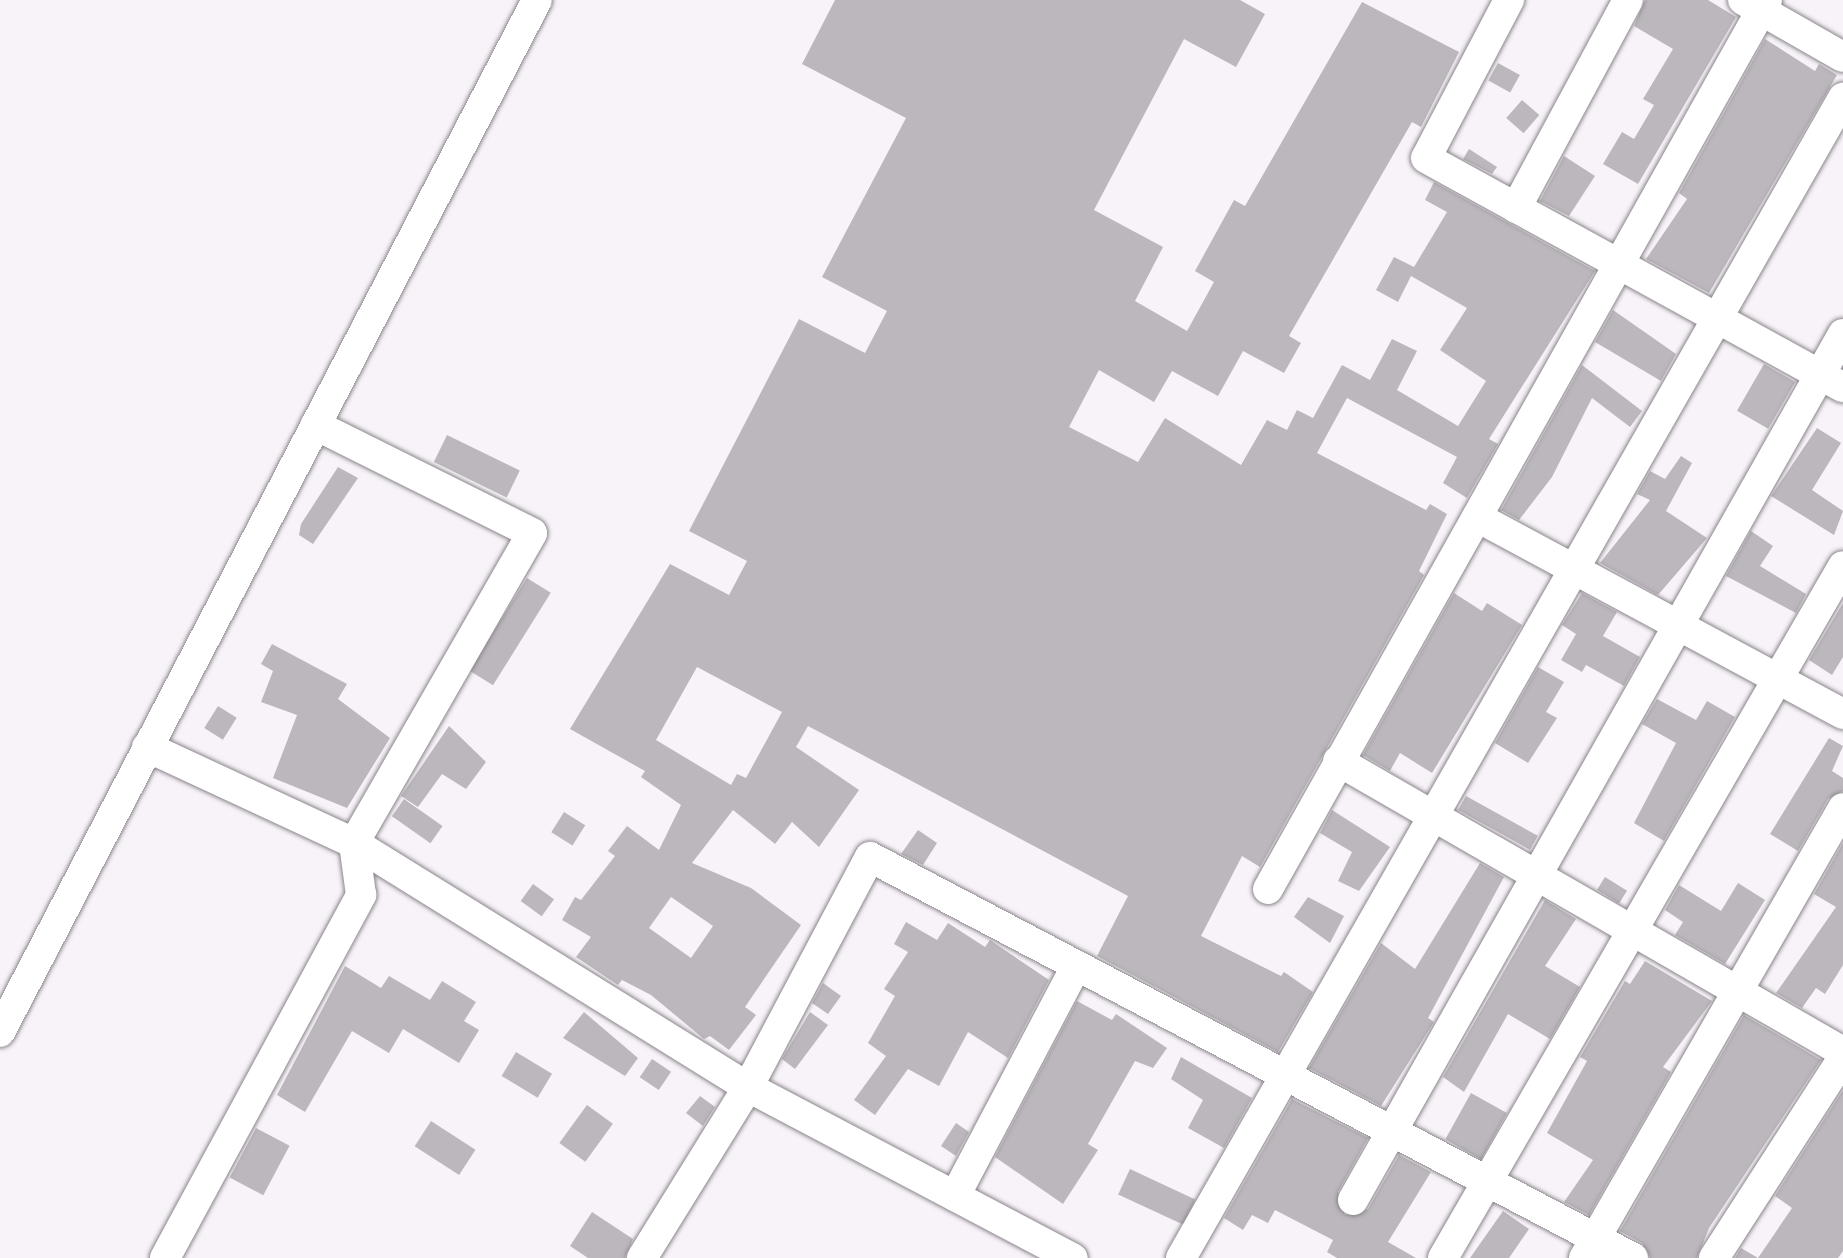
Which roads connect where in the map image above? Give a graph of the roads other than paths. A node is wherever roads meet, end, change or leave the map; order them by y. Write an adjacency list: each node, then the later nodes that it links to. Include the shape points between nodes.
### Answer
1 (537, 0): 12 (street)
2 (1509, 0): 7 (street, via 1426,158)
3 (1628, 0): 7 (street)
4 (1757, 3): 5 (street); 8 (street)
5 (1843, 57)
6 (1843, 98): 9 (street)
7 (1516, 208): 8 (street)
8 (1616, 262): 9 (street); 13 (street)
9 (1721, 318): 11 (street); 15 (street)
10 (1843, 334): 11 (street)
11 (1832, 381): 16 (street)
12 (315, 425): 19 (street); 23 (street, via 532,533)
13 (1477, 517): 15 (street); 20 (street)
14 (1843, 566): 17 (street)
15 (1578, 570): 16 (street); 22 (street)
16 (1682, 625): 17 (street); 24 (street)
17 (1780, 677): 18 (street); 26 (street)
18 (1843, 714)
19 (147, 747): 23 (street); 29 (street)
20 (1338, 761): 22 (street); 25 (street)
21 (1843, 808): 28 (street)
22 (1437, 814): 24 (street); 32 (street)
23 (354, 843): 33 (street); 39 (street, via 361,895)
24 (1537, 873): 26 (street); 34 (street)
25 (1268, 889)
26 (1637, 932): 28 (street); 35 (street)
27 (1075, 968): 32 (street); 33 (street, via 870,857); 36 (street)
28 (1742, 992): 30 (street); 38 (street)
29 (0, 1032)
30 (1843, 1052)
31 (1843, 1058): 45 (street)
32 (1285, 1073): 34 (street); 42 (street)
33 (748, 1087): 36 (street); 40 (street)
34 (1394, 1129): 35 (street); 37 (street)
35 (1489, 1180): 38 (street); 43 (street)
36 (955, 1196): 41 (street)
37 (1353, 1200)
38 (1590, 1248): 44 (street)
39 (164, 1258)
40 (642, 1258)
41 (1073, 1258)
42 (1181, 1258)
43 (1443, 1258)
44 (1633, 1258)
45 (1714, 1258)

